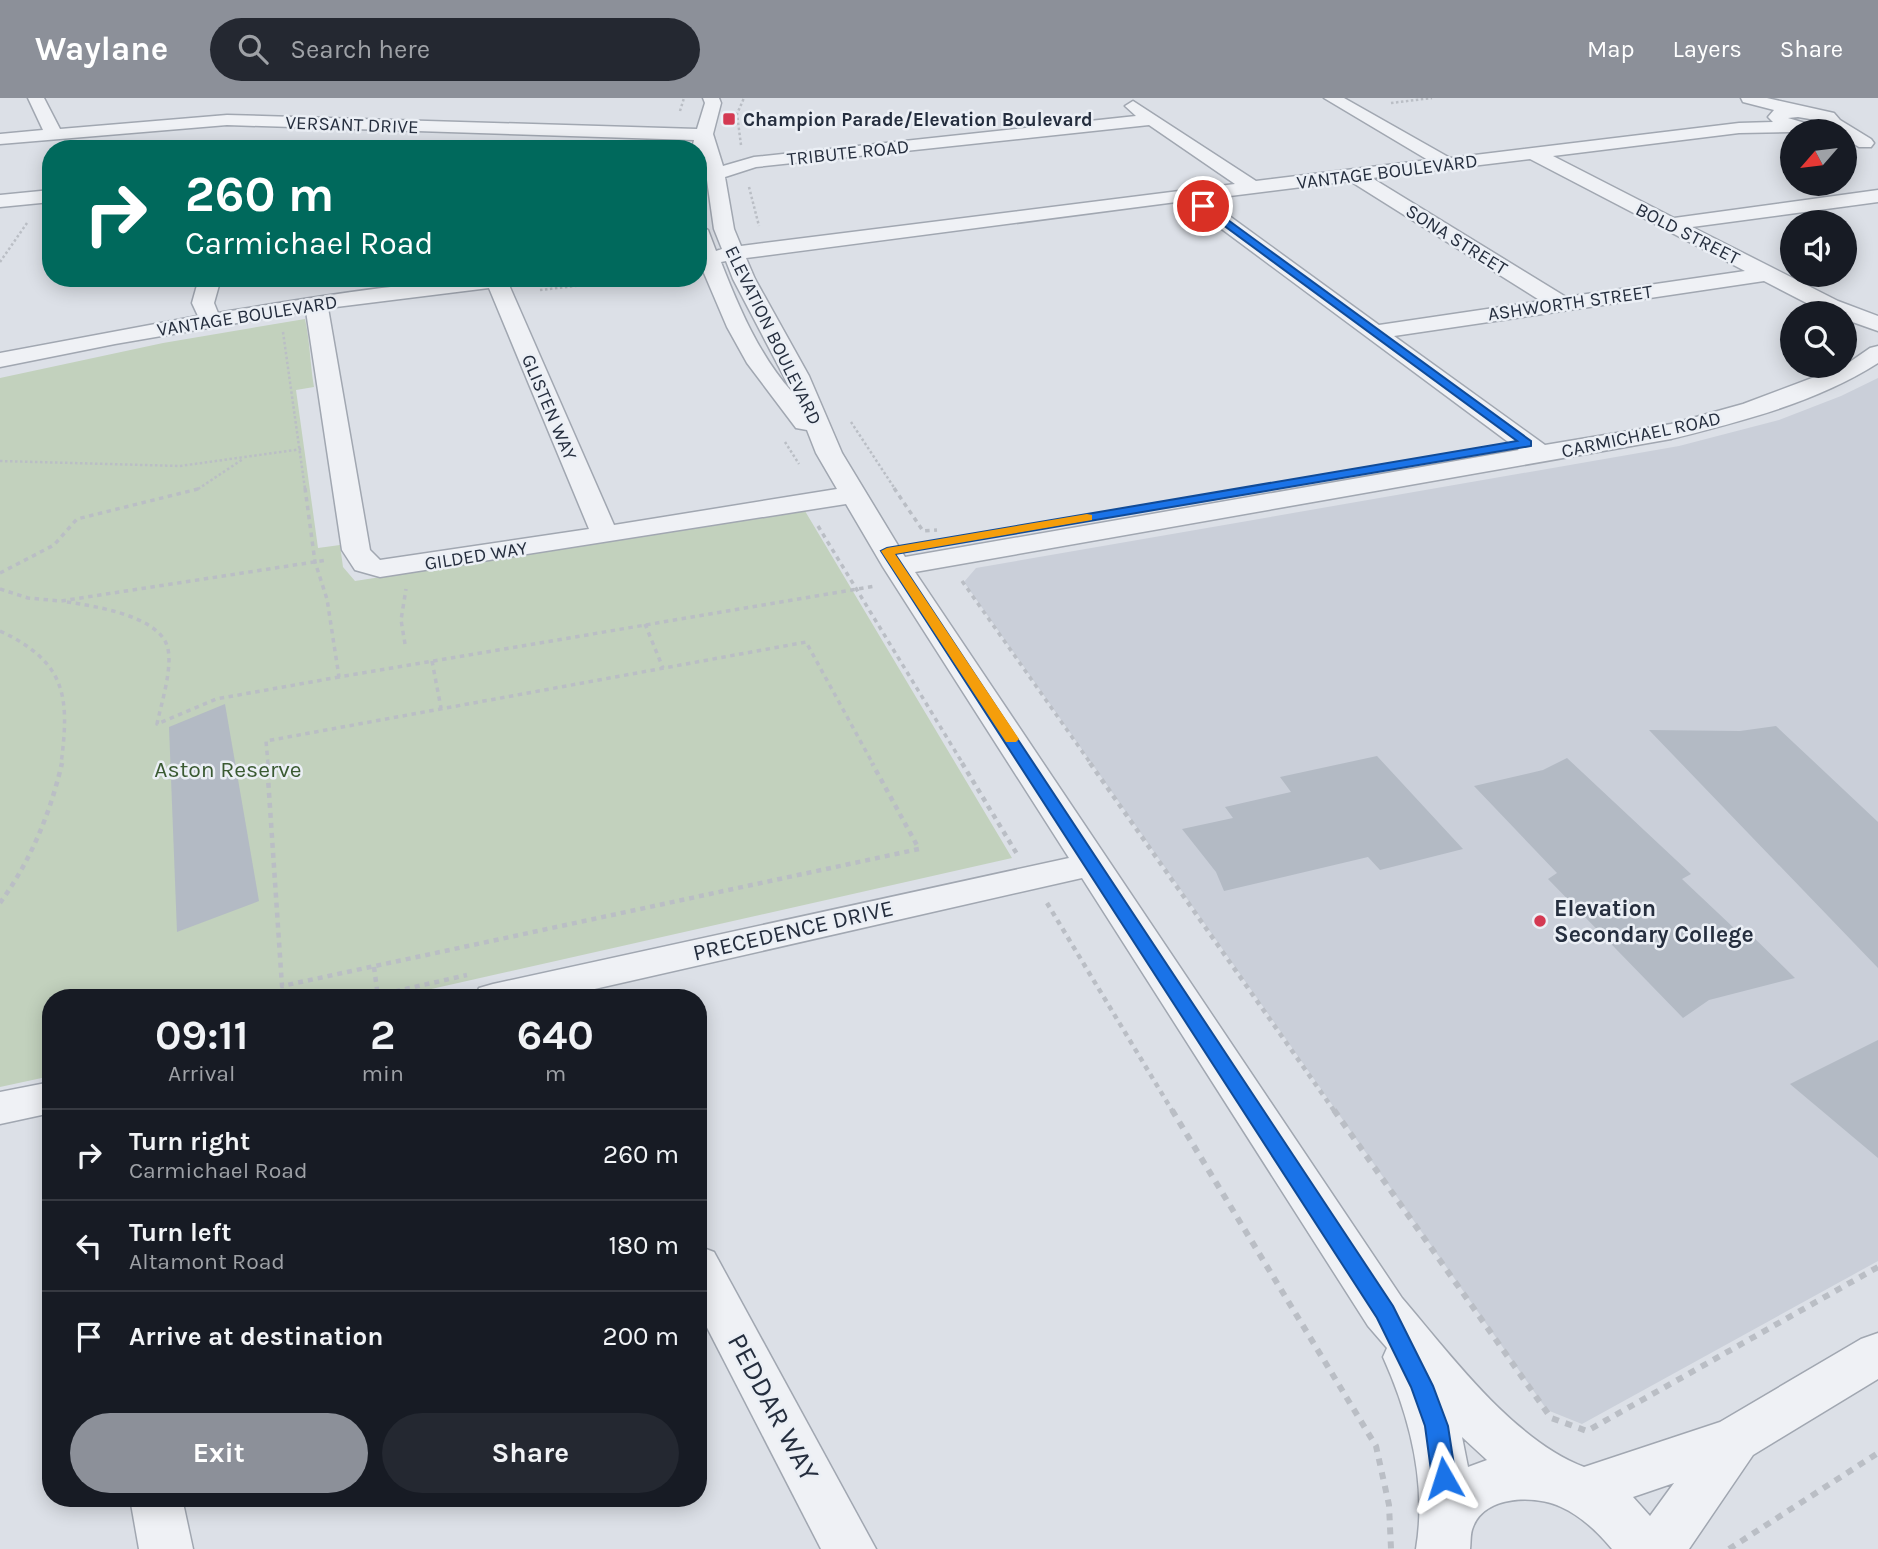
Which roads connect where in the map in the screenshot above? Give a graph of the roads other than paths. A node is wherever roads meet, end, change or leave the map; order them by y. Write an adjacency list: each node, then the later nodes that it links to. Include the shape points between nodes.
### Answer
1 (36, 98): 15 (street)
2 (1122, 98): 8 (street)
3 (1749, 98): 7 (street); 9 (street)
4 (1365, 99): 6 (street)
5 (714, 100): 16 (street)
6 (1335, 100): 23 (street)
7 (1778, 117): 9 (street, VANTAGE BOULEVARD); 14 (street, VANTAGE BOULEVARD)
8 (1152, 119): 22 (street, TRIBUTE ROAD); 25 (street)
9 (1798, 119): 10 (street)
10 (1828, 119)
11 (296, 122): 13 (street, VERSANT DRIVE); 15 (street, VERSANT DRIVE, via 201,121); 18 (street)
12 (1780, 122): 14 (street, VANTAGE BOULEVARD)
13 (486, 128): 16 (street, VERSANT DRIVE); 19 (street)
14 (1739, 128): 21 (street, VANTAGE BOULEVARD)
15 (52, 134): 17 (street, VERSANT DRIVE)
16 (705, 135): 20 (street, ELEVATION BOULEVARD)
17 (0, 139)
18 (282, 140)
19 (481, 140)
20 (706, 140)
21 (1533, 153): 23 (street, VANTAGE BOULEVARD); 30 (street, BOLD STREET)
22 (709, 163): 32 (street, ELEVATION BOULEVARD)
23 (1448, 163): 24 (street, VANTAGE BOULEVARD)
24 (1353, 175): 25 (street, VANTAGE BOULEVARD); 39 (street, SONA STREET)
25 (1252, 187): 26 (street, VANTAGE BOULEVARD)
26 (1188, 195): 32 (street, VANTAGE BOULEVARD); 42 (street)
27 (1878, 196): 30 (street)
28 (42, 199): 29 (street)
29 (15, 208)
30 (1671, 225): 34 (street, BOLD STREET)
31 (707, 249): 32 (street, VANTAGE BOULEVARD)
32 (732, 249): 49 (street, ELEVATION BOULEVARD, via 797,376)
33 (707, 260): 49 (street, ELEVATION BOULEVARD, via 746,343)
34 (1766, 274): 39 (street, ASHWORTH STREET); 41 (street, BOLD STREET)
35 (207, 287): 40 (street, via 203,303)
36 (419, 287): 38 (street, VANTAGE BOULEVARD)
37 (508, 287): 51 (street, GLISTEN WAY)
38 (316, 303): 40 (street, VANTAGE BOULEVARD); 51 (street, GILDED WAY, via 357,555 371,567 383,569)
39 (1562, 304): 42 (street, ASHWORTH STREET)
40 (211, 321): 46 (street, VANTAGE BOULEVARD)
41 (1878, 324)
42 (1374, 331): 48 (street)
43 (1878, 331): 44 (street)
44 (1857, 344)
45 (1878, 353): 48 (street, CARMICHAEL ROAD, via 1846,372 1760,407 1671,431)
46 (0, 360)
47 (1793, 378): 48 (street, CARMICHAEL ROAD, via 1715,405)
48 (1535, 449): 52 (street, CARMICHAEL ROAD, via 937,541)
49 (829, 453): 50 (street, ELEVATION BOULEVARD)
50 (852, 495): 51 (street, GILDED WAY); 52 (street, ELEVATION BOULEVARD)
51 (605, 534)
52 (897, 566): 53 (street, ELEVATION BOULEVARD)
53 (1093, 864): 54 (street, PRECEDENCE DRIVE); 58 (street, ELEVATION BOULEVARD)
54 (587, 987)
55 (42, 1099): 56 (street)
56 (0, 1108)
57 (707, 1282): 65 (street, PEDDAR WAY)
58 (1385, 1312): 61 (street, ELEVATION BOULEVARD, via 1495,1436); 63 (street, ELEVATION BOULEVARD, via 1422,1386 1436,1426 1442,1455)
59 (1878, 1354): 60 (street)
60 (1735, 1439): 61 (street); 67 (street)
61 (1568, 1486): 63 (street, via 1534,1477 1497,1479 1466,1495); 66 (street, ELEVATION BOULEVARD, via 1610,1510)
62 (158, 1507): 64 (street)
63 (1445, 1535)
64 (166, 1549)
65 (849, 1549)
66 (1643, 1549)
67 (1658, 1549)

